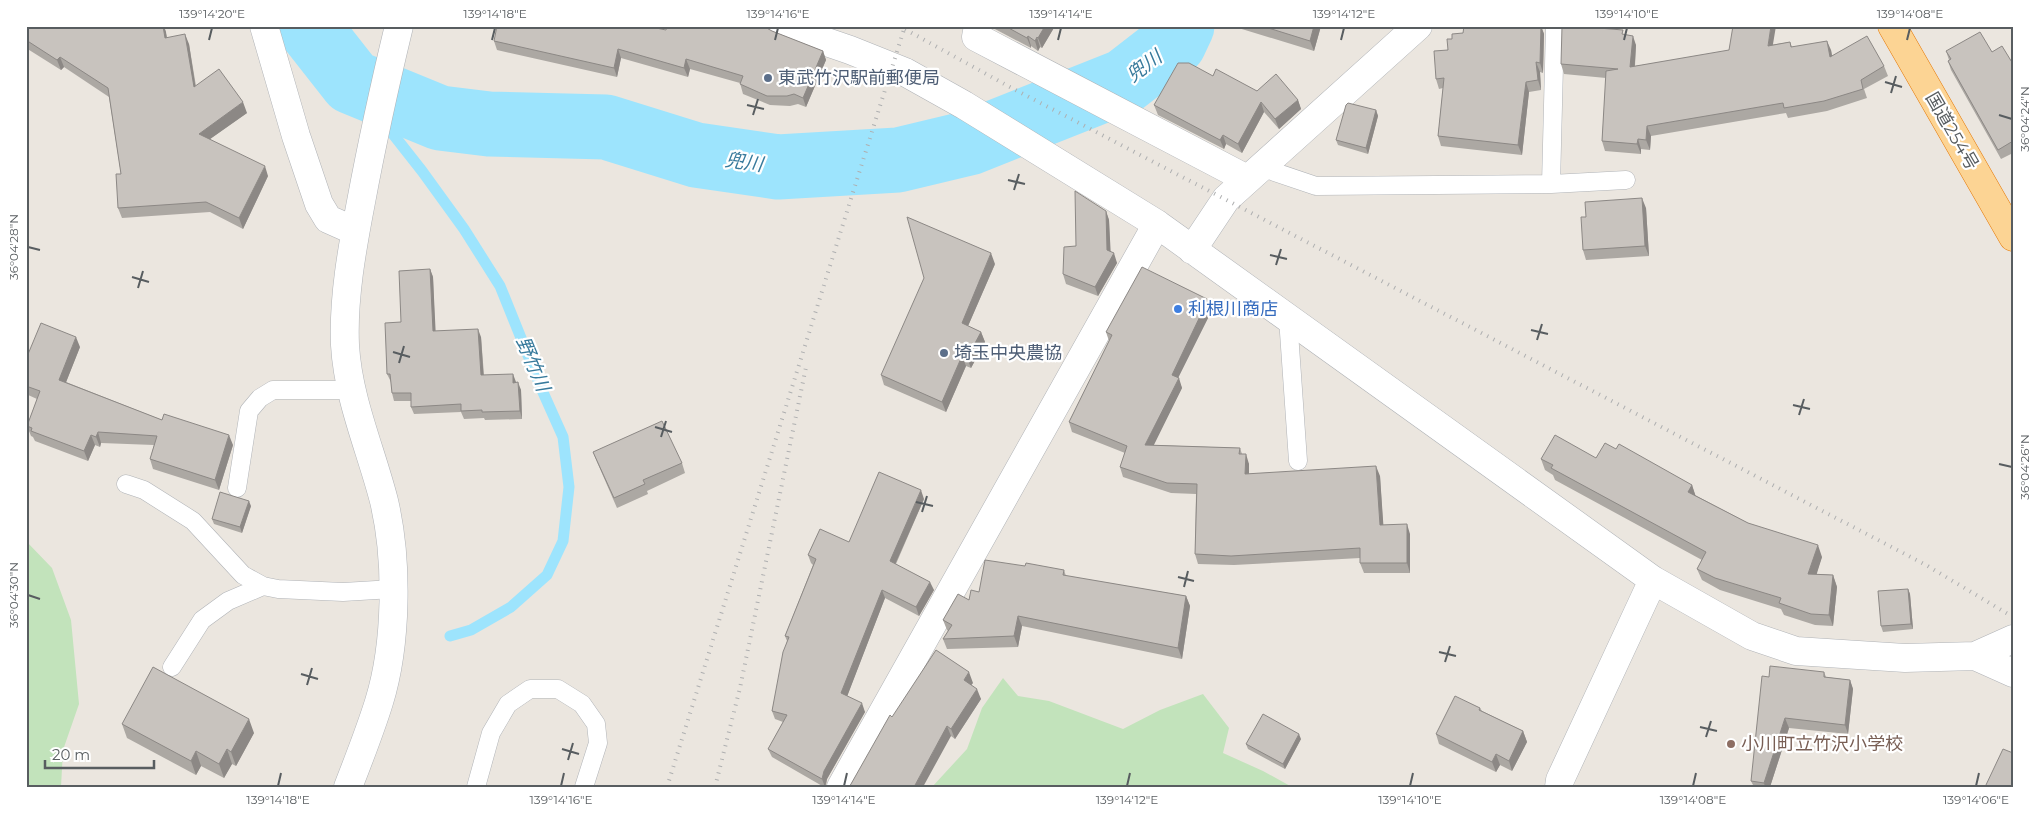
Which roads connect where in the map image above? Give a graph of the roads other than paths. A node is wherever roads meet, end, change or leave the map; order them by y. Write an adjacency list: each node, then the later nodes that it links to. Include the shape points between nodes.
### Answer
1 (264, 26): 12 (street, via 319,204 328,219)
2 (780, 26): 11 (street, via 905,72)
3 (978, 26): 8 (street, via 976,37 1121,114)
4 (1418, 26): 8 (street)
5 (1555, 26): 10 (lane)
6 (1892, 26): 13 (highway, 国道254号)
7 (396, 39): 12 (street)
8 (1253, 173): 10 (lane, via 1316,186); 14 (street, via 1226,199)
9 (1626, 180): 10 (lane)
10 (1551, 184)
11 (1157, 224): 14 (street); 30 (street)
12 (355, 231): 16 (street, via 346,303 346,346)
13 (2013, 237)
14 (1192, 250): 15 (street)
15 (1288, 318): 17 (lane); 20 (street)
16 (352, 390): 19 (lane, via 273,390 260,398 249,411); 22 (street, via 384,501 391,544)
17 (1298, 461)
18 (126, 484): 21 (lane, via 144,490 193,520 243,575)
19 (237, 488)
20 (1653, 580): 24 (street, via 1752,636 1796,651 1905,658); 31 (street)
21 (263, 586): 22 (lane, via 278,590 343,592); 25 (lane, via 228,601 202,620)
22 (393, 588): 27 (street, via 390,649 379,701)
23 (2013, 639): 24 (street)
24 (1975, 656): 26 (street)
25 (172, 667)
26 (2013, 672)
27 (348, 787)
28 (476, 787): 29 (lane, via 491,733 508,704 530,689 558,689 582,704 596,724 598,743)
29 (584, 787)
30 (841, 787)
31 (1558, 787)

